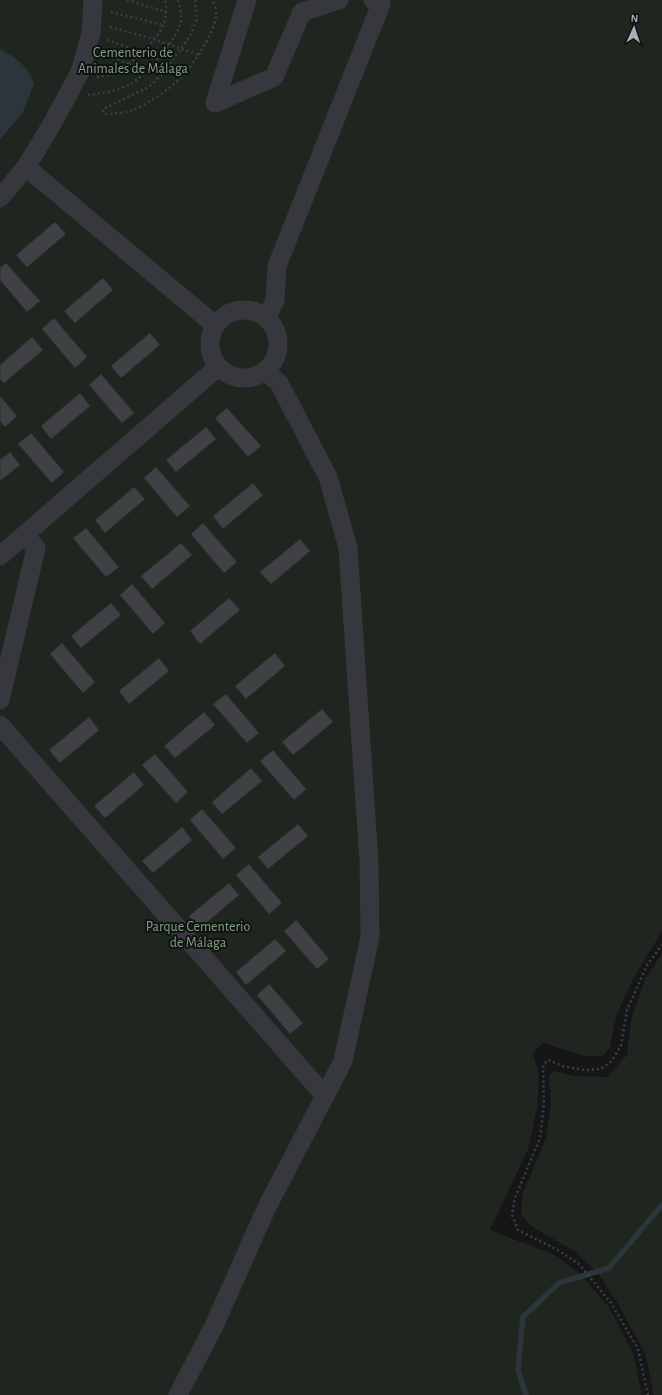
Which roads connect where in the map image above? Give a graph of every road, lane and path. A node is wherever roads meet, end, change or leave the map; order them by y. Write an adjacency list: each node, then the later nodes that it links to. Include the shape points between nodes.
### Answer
1 (127, 0): 10 (path)
2 (165, 0): 10 (path)
3 (178, 0): 15 (path, via 182,18)
4 (195, 0): 16 (path, via 197,19)
5 (213, 0): 19 (path, via 216,14 211,35)
6 (247, 0): 7 (lane, via 215,103 274,77 302,12)
7 (339, 0)
8 (374, 0): 25 (lane, via 381,4 277,266 275,300)
9 (100, 5): 12 (path); 23 (lane, via 80,72)
10 (166, 12): 12 (path)
11 (106, 25): 14 (path)
12 (163, 25): 14 (path)
13 (104, 39): 17 (path)
14 (154, 39): 15 (path); 17 (path)
15 (169, 45): 16 (path); 22 (path, via 152,66 129,84)
16 (181, 49): 19 (path); 19 (path, via 149,87 108,106 103,112 116,114 130,111 157,96 175,84)
17 (143, 52): 20 (path)
18 (100, 55): 20 (path)
19 (199, 55)
20 (131, 64): 21 (path, via 116,73)
21 (95, 78)
22 (98, 94)
23 (26, 167): 24 (lane); 26 (lane)
24 (0, 198)
25 (267, 318): 26 (lane, via 254,311 240,310 225,314); 28 (lane, via 276,331 278,345 274,360)
26 (215, 325): 27 (lane, via 209,339 210,354)
27 (218, 367): 28 (lane, via 232,376 249,378); 29 (lane)
28 (264, 371): 34 (lane, via 279,383 328,477 348,548 369,862 370,937 343,1061)
29 (25, 535): 30 (lane); 31 (lane, via 36,548)
30 (0, 556)
31 (0, 700)
32 (0, 725): 34 (lane)
33 (662, 945): 36 (path, via 647,965 627,1010 621,1046 610,1063 600,1068 584,1070 562,1066 548,1060 543,1065 544,1104 540,1138 515,1198 512,1214 518,1230 556,1248 579,1264 611,1303 638,1349)
34 (324, 1096): 35 (lane, via 268,1207 214,1326)
35 (178, 1395)
36 (648, 1395)

